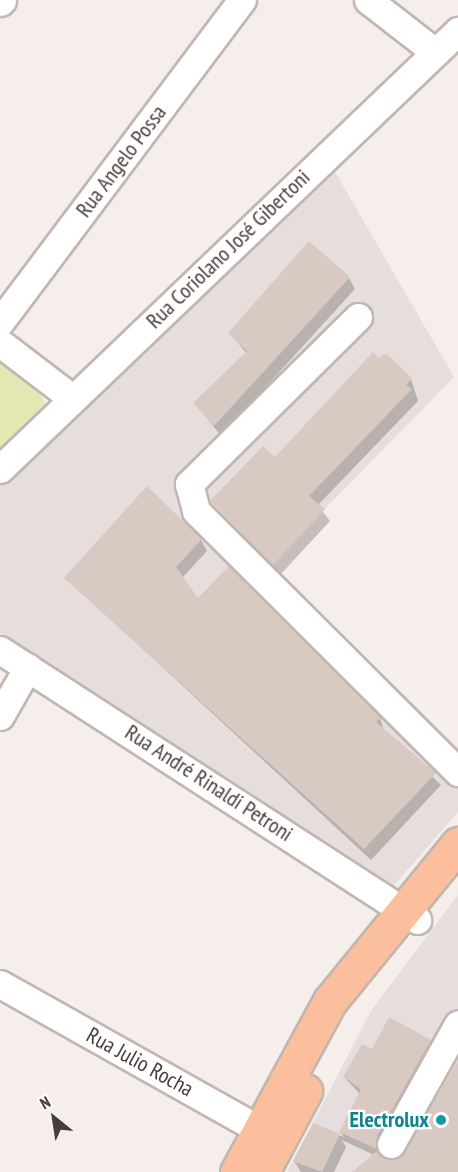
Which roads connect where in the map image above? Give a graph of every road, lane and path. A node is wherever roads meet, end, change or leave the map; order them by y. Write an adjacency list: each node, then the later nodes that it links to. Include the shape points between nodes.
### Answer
1 (243, 0): 6 (street, Rua Angelo Possa)
2 (368, 0): 4 (street)
3 (458, 32): 4 (street, Rua Coriolano José Gibertoni)
4 (435, 52): 8 (street, Rua Coriolano José Gibertoni)
5 (357, 317): 13 (street, via 189,484 196,512)
6 (0, 322)
7 (0, 343): 8 (street)
8 (72, 398): 9 (street, Rua Coriolano José Gibertoni)
9 (0, 469)
10 (0, 650): 11 (street, Rua André Rinaldi Petroni)
11 (28, 668): 12 (street); 16 (street, Rua André Rinaldi Petroni)
12 (0, 716)
13 (458, 772)
14 (458, 844): 16 (main road)
15 (458, 875): 16 (main road)
16 (409, 913): 19 (main road)
17 (0, 984): 19 (street, Rua Julio Rocha)
18 (458, 1024): 20 (street)
19 (269, 1135): 21 (main road); 22 (main road)
20 (391, 1144)
21 (237, 1172)
22 (262, 1172)

